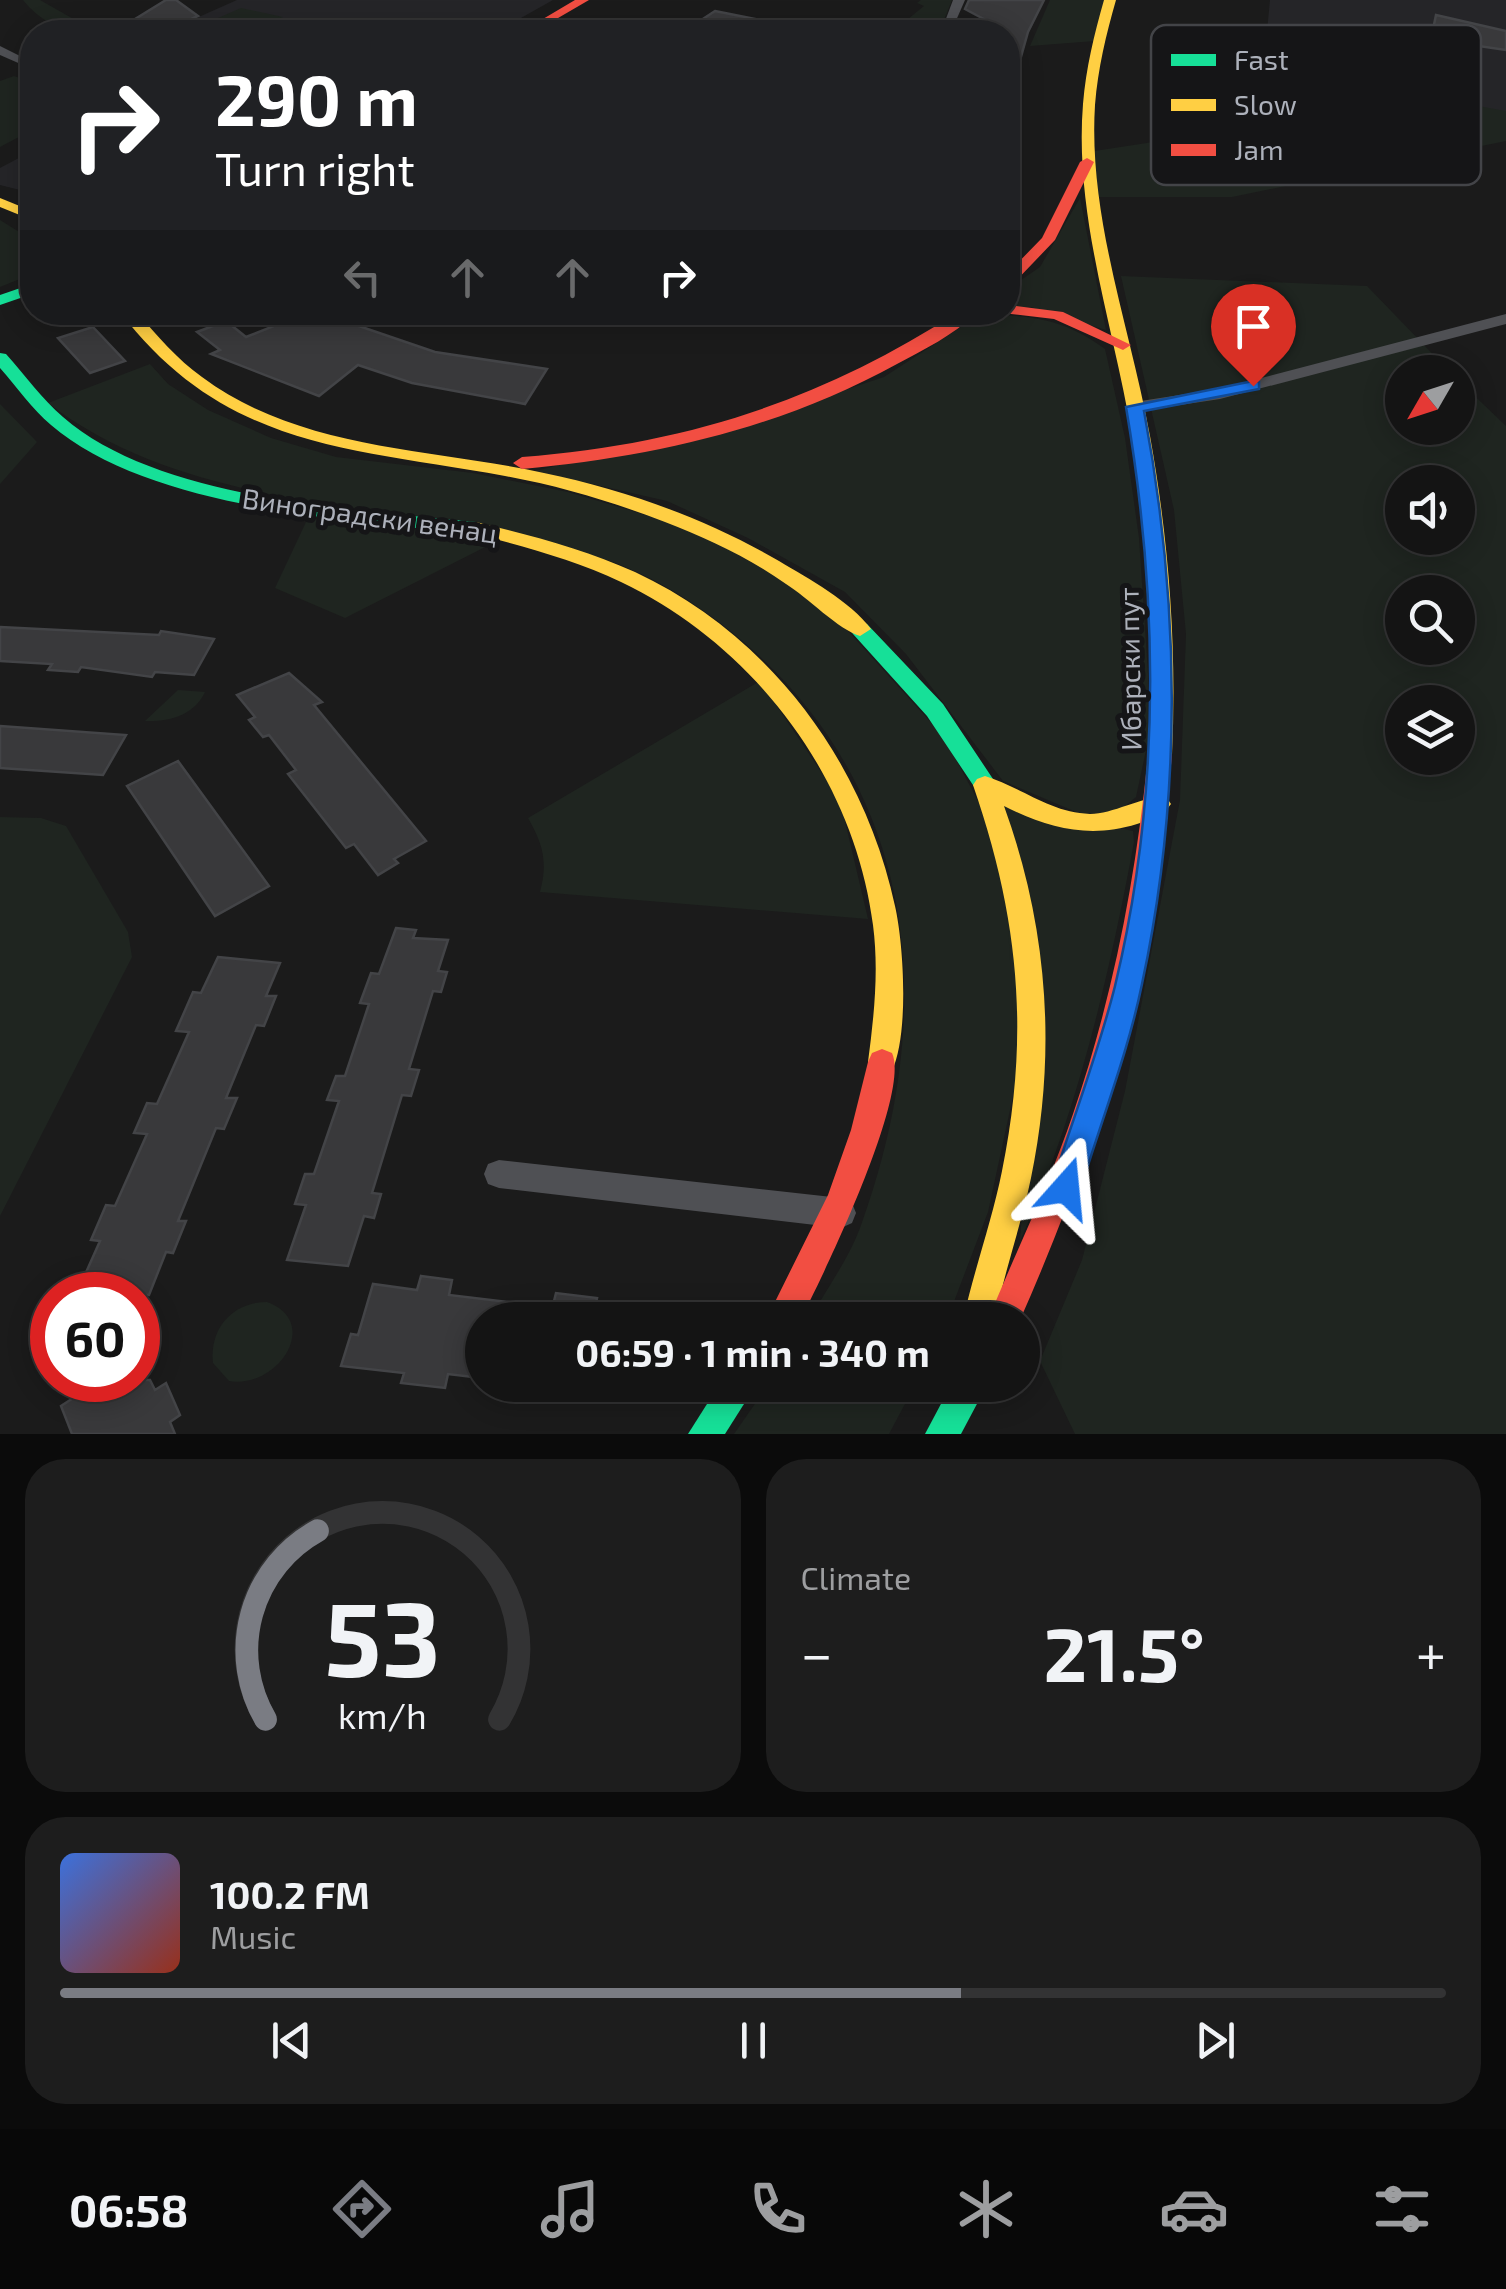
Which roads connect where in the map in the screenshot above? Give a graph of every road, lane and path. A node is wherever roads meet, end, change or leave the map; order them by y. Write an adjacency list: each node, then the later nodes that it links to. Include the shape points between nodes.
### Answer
1 (583, 0): 3 (main road)
2 (1110, 0): 4 (main road, Ибарски пут, via 1090,59)
3 (548, 20)
4 (1088, 161): 5 (main road, via 1058,225); 10 (main road, Ибарски пут)
5 (1020, 268)
6 (1020, 311): 10 (main road, via 1057,316)
7 (1506, 319): 12 (street, via 1220,394)
8 (140, 325): 13 (main road, via 184,375 241,413 333,444)
9 (953, 325): 13 (main road, via 880,370 781,410 606,454 540,463)
10 (1123, 345): 12 (main road, Ибарски пут)
11 (0, 358): 17 (main road, Виноградски венац, via 60,424 123,460 300,511 460,524 560,548 684,606 770,674 851,792 872,852 889,944 886,1031 873,1112)
12 (1134, 407): 15 (main road, Ибарски пут, via 1152,507 1163,658)
13 (457, 462): 14 (main road, via 650,506 764,554 820,591 887,652)
14 (985, 785): 15 (main road, via 1052,818 1084,824 1116,826); 19 (main road, via 1022,885 1036,1000 1017,1174)
15 (1159, 804): 20 (main road, Ибарски пут, via 1143,922 1110,1049 1066,1188)
16 (500, 1174): 17 (street)
17 (841, 1213): 18 (main road, Виноградски венац)
18 (792, 1302)
19 (984, 1302)
20 (1012, 1302)
21 (727, 1402): 23 (main road)
22 (960, 1402): 24 (main road)
23 (705, 1434)
24 (942, 1434)

